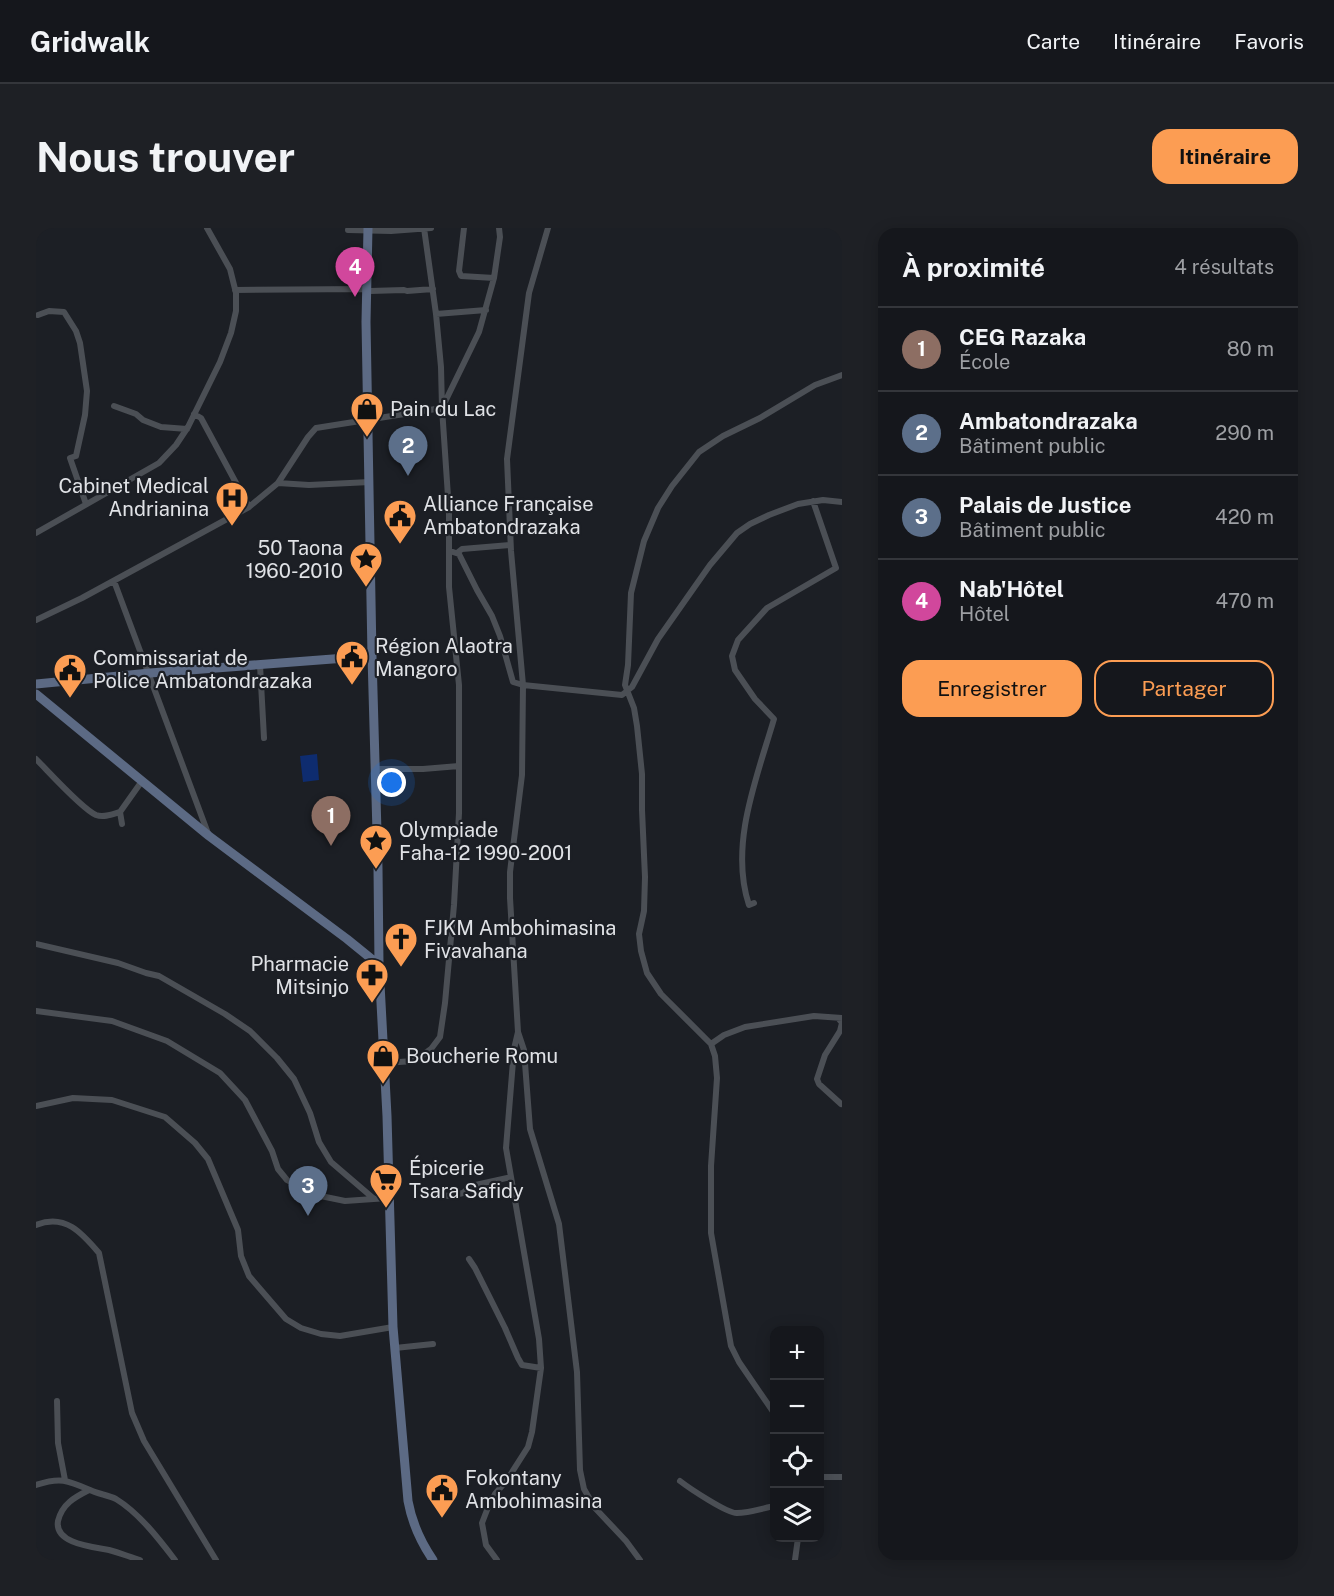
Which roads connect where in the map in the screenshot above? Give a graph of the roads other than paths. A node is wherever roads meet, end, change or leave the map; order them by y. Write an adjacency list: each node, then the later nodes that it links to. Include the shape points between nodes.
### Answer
1 (207, 228): 12 (street, via 230,269)
2 (424, 228): 3 (street); 7 (street); 11 (street)
3 (431, 228)
4 (464, 228): 9 (street, via 461,276)
5 (499, 228): 9 (street)
6 (548, 228): 29 (street, via 529,293 507,459)
7 (368, 229): 8 (street); 10 (main road)
8 (348, 230)
9 (494, 278): 13 (street)
10 (366, 289): 11 (street); 12 (street); 20 (main road)
11 (433, 289): 14 (street)
12 (235, 290): 19 (street, via 231,333)
13 (486, 310): 14 (street); 18 (street)
14 (436, 314): 18 (street)
15 (38, 315): 26 (street, via 64,312 80,344 87,391 86,415 76,456 70,458)
16 (842, 375): 38 (street, via 815,385 723,436 699,452 672,486 644,541 631,593)
17 (114, 406): 21 (street, via 161,427)
18 (442, 408): 20 (street); 30 (street)
19 (194, 414): 21 (street); 27 (street, via 201,418)
20 (369, 420): 22 (main road); 23 (street, via 316,428)
21 (187, 429): 26 (street, via 159,463)
22 (370, 482): 23 (street); 33 (main road)
23 (279, 483): 27 (street)
24 (813, 501): 25 (street); 38 (street, via 769,515 737,533 658,639); 48 (street, via 836,568 766,608 738,640 732,656 735,670 774,719 744,824 744,890 749,905)
25 (842, 502)
26 (86, 504): 28 (street)
27 (249, 507): 31 (street)
28 (36, 533)
29 (510, 545): 30 (street); 37 (street)
30 (454, 552): 37 (street, via 459,554 492,616 513,682); 42 (street, via 449,587 459,686)
31 (114, 581): 32 (street); 35 (street)
32 (36, 620)
33 (372, 656): 34 (main road); 43 (main road)
34 (260, 665): 35 (main road); 40 (street)
35 (150, 673): 36 (main road); 47 (street)
36 (36, 684)
37 (523, 685): 38 (street, via 614,695); 53 (street, via 522,775 510,872)
38 (627, 692): 54 (street, via 634,708 642,774 645,878 641,951 647,973 661,994)
39 (36, 693): 44 (main road)
40 (264, 738)
41 (36, 759): 45 (street, via 97,816)
42 (459, 766): 43 (street); 55 (street, via 454,904 440,1037 414,1061)
43 (375, 769): 50 (main road)
44 (142, 781): 45 (street); 47 (main road)
45 (120, 812): 46 (street)
46 (122, 824)
47 (209, 836): 50 (main road)
48 (754, 903)
49 (36, 944): 60 (street, via 159,976 250,1031 294,1079 319,1142 332,1162)
50 (379, 965): 55 (main road)
51 (36, 1011): 60 (street, via 112,1022 175,1045 220,1072 245,1100 287,1180 311,1194 345,1201)
52 (840, 1018): 54 (street, via 814,1016 745,1028); 56 (street, via 840,1031 825,1055 817,1079)
53 (518, 1032): 58 (street, via 508,1106 506,1148); 83 (street, via 524,1050 530,1129 559,1224 577,1372 579,1470 584,1489 596,1508)
54 (711, 1044): 69 (street, via 717,1078 711,1233 730,1346)
55 (384, 1063): 61 (main road)
56 (841, 1104)
57 (36, 1106): 64 (street, via 74,1098 112,1100 165,1117 208,1159 238,1230 241,1256 249,1275 286,1318 302,1328 340,1336)
58 (511, 1177): 59 (street, via 471,1186 462,1193); 67 (street)
59 (440, 1195)
60 (373, 1198): 61 (street)
61 (388, 1198): 64 (main road)
62 (36, 1225): 80 (street, via 55,1221 71,1225 99,1253 132,1413 144,1441)
63 (469, 1259): 67 (street, via 522,1365)
64 (393, 1327): 66 (main road)
65 (433, 1344): 66 (street)
66 (395, 1348): 81 (main road, via 411,1518)
67 (541, 1368): 82 (street, via 528,1447 495,1494 482,1523 486,1545)
68 (57, 1401): 72 (street, via 58,1443)
69 (770, 1407)
70 (824, 1477): 71 (street)
71 (842, 1477)
72 (65, 1479): 74 (street); 75 (street)
73 (680, 1481): 76 (street, via 736,1514)
74 (36, 1485)
75 (89, 1490): 78 (street, via 61,1510 57,1525 60,1532 83,1546); 79 (street, via 126,1507)
76 (770, 1507)
77 (797, 1542): 84 (street)
78 (140, 1560)
79 (175, 1560)
80 (216, 1560)
81 (434, 1560)
82 (497, 1560)
83 (640, 1560)
84 (795, 1560)

